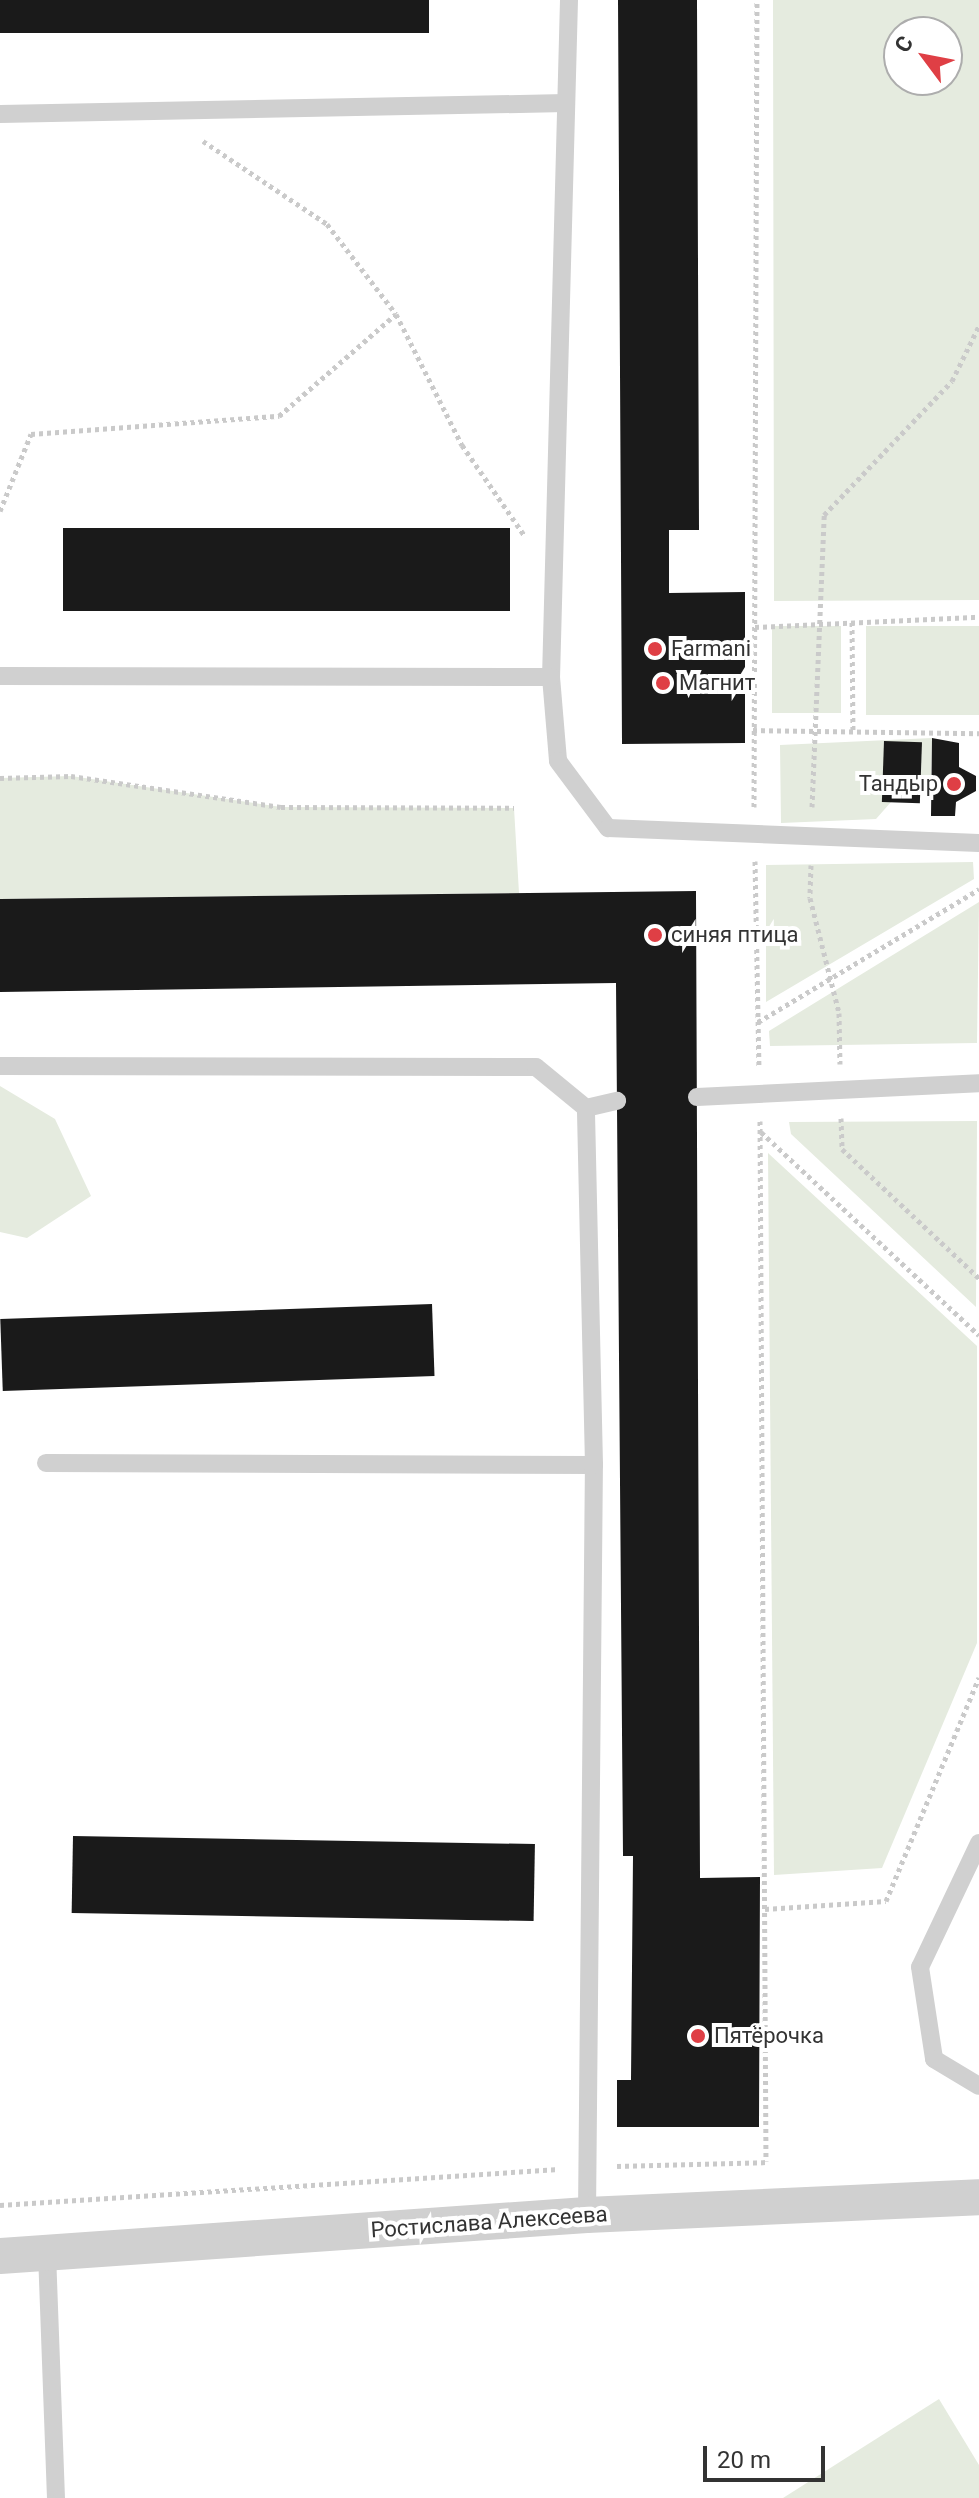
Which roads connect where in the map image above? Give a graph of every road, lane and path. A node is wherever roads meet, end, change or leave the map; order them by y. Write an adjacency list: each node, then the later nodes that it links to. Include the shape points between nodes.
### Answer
1 (569, 0): 3 (lane)
2 (757, 0): 8 (path)
3 (566, 103): 4 (lane); 9 (lane)
4 (158, 110): 5 (lane); 6 (path, via 327,224)
5 (0, 114)
6 (396, 314): 7 (path, via 279,416 31,434); 9 (path, via 462,445)
7 (0, 511)
8 (756, 570)
9 (553, 578): 14 (lane)
10 (979, 617): 11 (path)
11 (852, 622): 12 (path); 16 (path)
12 (755, 627)
13 (0, 676): 14 (lane)
14 (551, 677): 20 (lane, via 558,761 608,828)
15 (753, 730): 16 (path)
16 (853, 731): 17 (path)
17 (979, 733)
18 (0, 778): 19 (path, via 71,776 281,807)
19 (514, 808)
20 (979, 843)
21 (979, 889): 22 (path)
22 (757, 1023)
23 (0, 1066): 28 (lane, via 536,1067)
24 (979, 1083): 25 (lane)
25 (760, 1094): 26 (lane); 29 (path)
26 (697, 1097)
27 (617, 1101): 28 (lane)
28 (586, 1108): 32 (lane)
29 (760, 1131): 30 (path); 35 (path)
30 (979, 1335)
31 (46, 1463): 32 (lane)
32 (594, 1465): 38 (lane)
33 (979, 1678): 35 (path, via 886,1901)
34 (979, 1843): 36 (lane, via 920,1967 934,2059)
35 (765, 1909): 37 (path)
36 (979, 2086)
37 (766, 2161): 38 (path); 40 (path)
38 (588, 2167): 41 (path); 42 (lane)
39 (979, 2197): 40 (street, Ростислава Алексеева)
40 (784, 2203): 42 (street, Ростислава Алексеева)
41 (0, 2205)
42 (587, 2215): 43 (street, Ростислава Алексеева)
43 (47, 2253): 44 (street, Ростислава Алексеева); 45 (lane)
44 (0, 2256)
45 (56, 2498)

